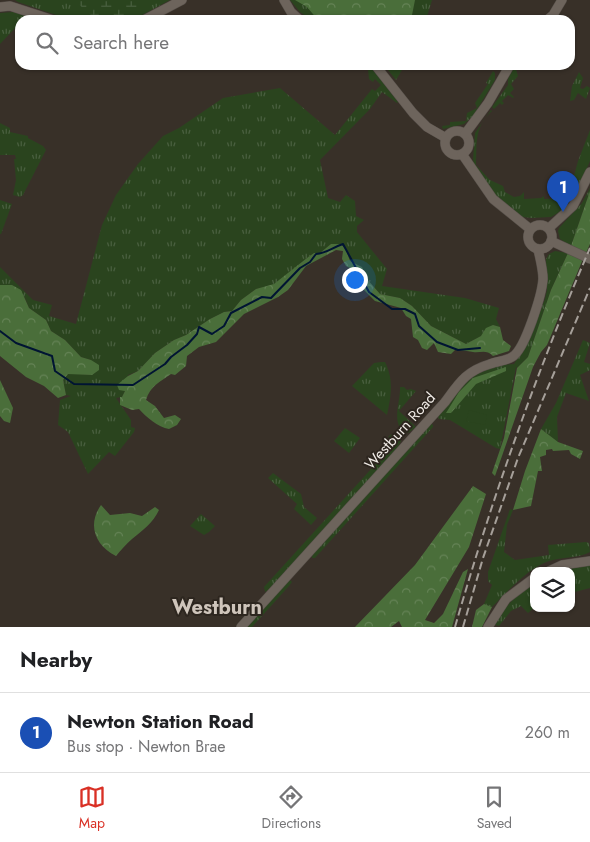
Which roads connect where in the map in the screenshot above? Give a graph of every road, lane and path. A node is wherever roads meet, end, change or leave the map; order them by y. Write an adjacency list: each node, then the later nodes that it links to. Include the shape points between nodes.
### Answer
1 (182, 0): 6 (street)
2 (284, 0): 7 (street)
3 (562, 0): 8 (street)
4 (0, 7): 5 (street, via 10,6)
5 (38, 15)
6 (154, 15)
7 (294, 15)
8 (553, 15)
9 (379, 70): 12 (street, via 426,127)
10 (507, 70): 11 (street)
11 (465, 134): 12 (street, via 455,132); 13 (street, via 469,144)
12 (446, 138): 13 (street, via 450,153)
13 (462, 154): 16 (street, via 493,199)
14 (590, 172): 15 (street, via 573,206)
15 (548, 228): 16 (street, via 538,224); 17 (street)
16 (530, 229): 18 (street, via 529,243)
17 (551, 241): 18 (street, via 545,248); 19 (street)
18 (538, 249): 23 (street, Westburn Road, via 543,278 541,293 519,351 509,359 478,368 461,380 445,402)
19 (590, 259)
20 (590, 560): 21 (street)
21 (557, 567)
22 (530, 581): 24 (street, via 506,599)
23 (240, 627)
24 (488, 627)

